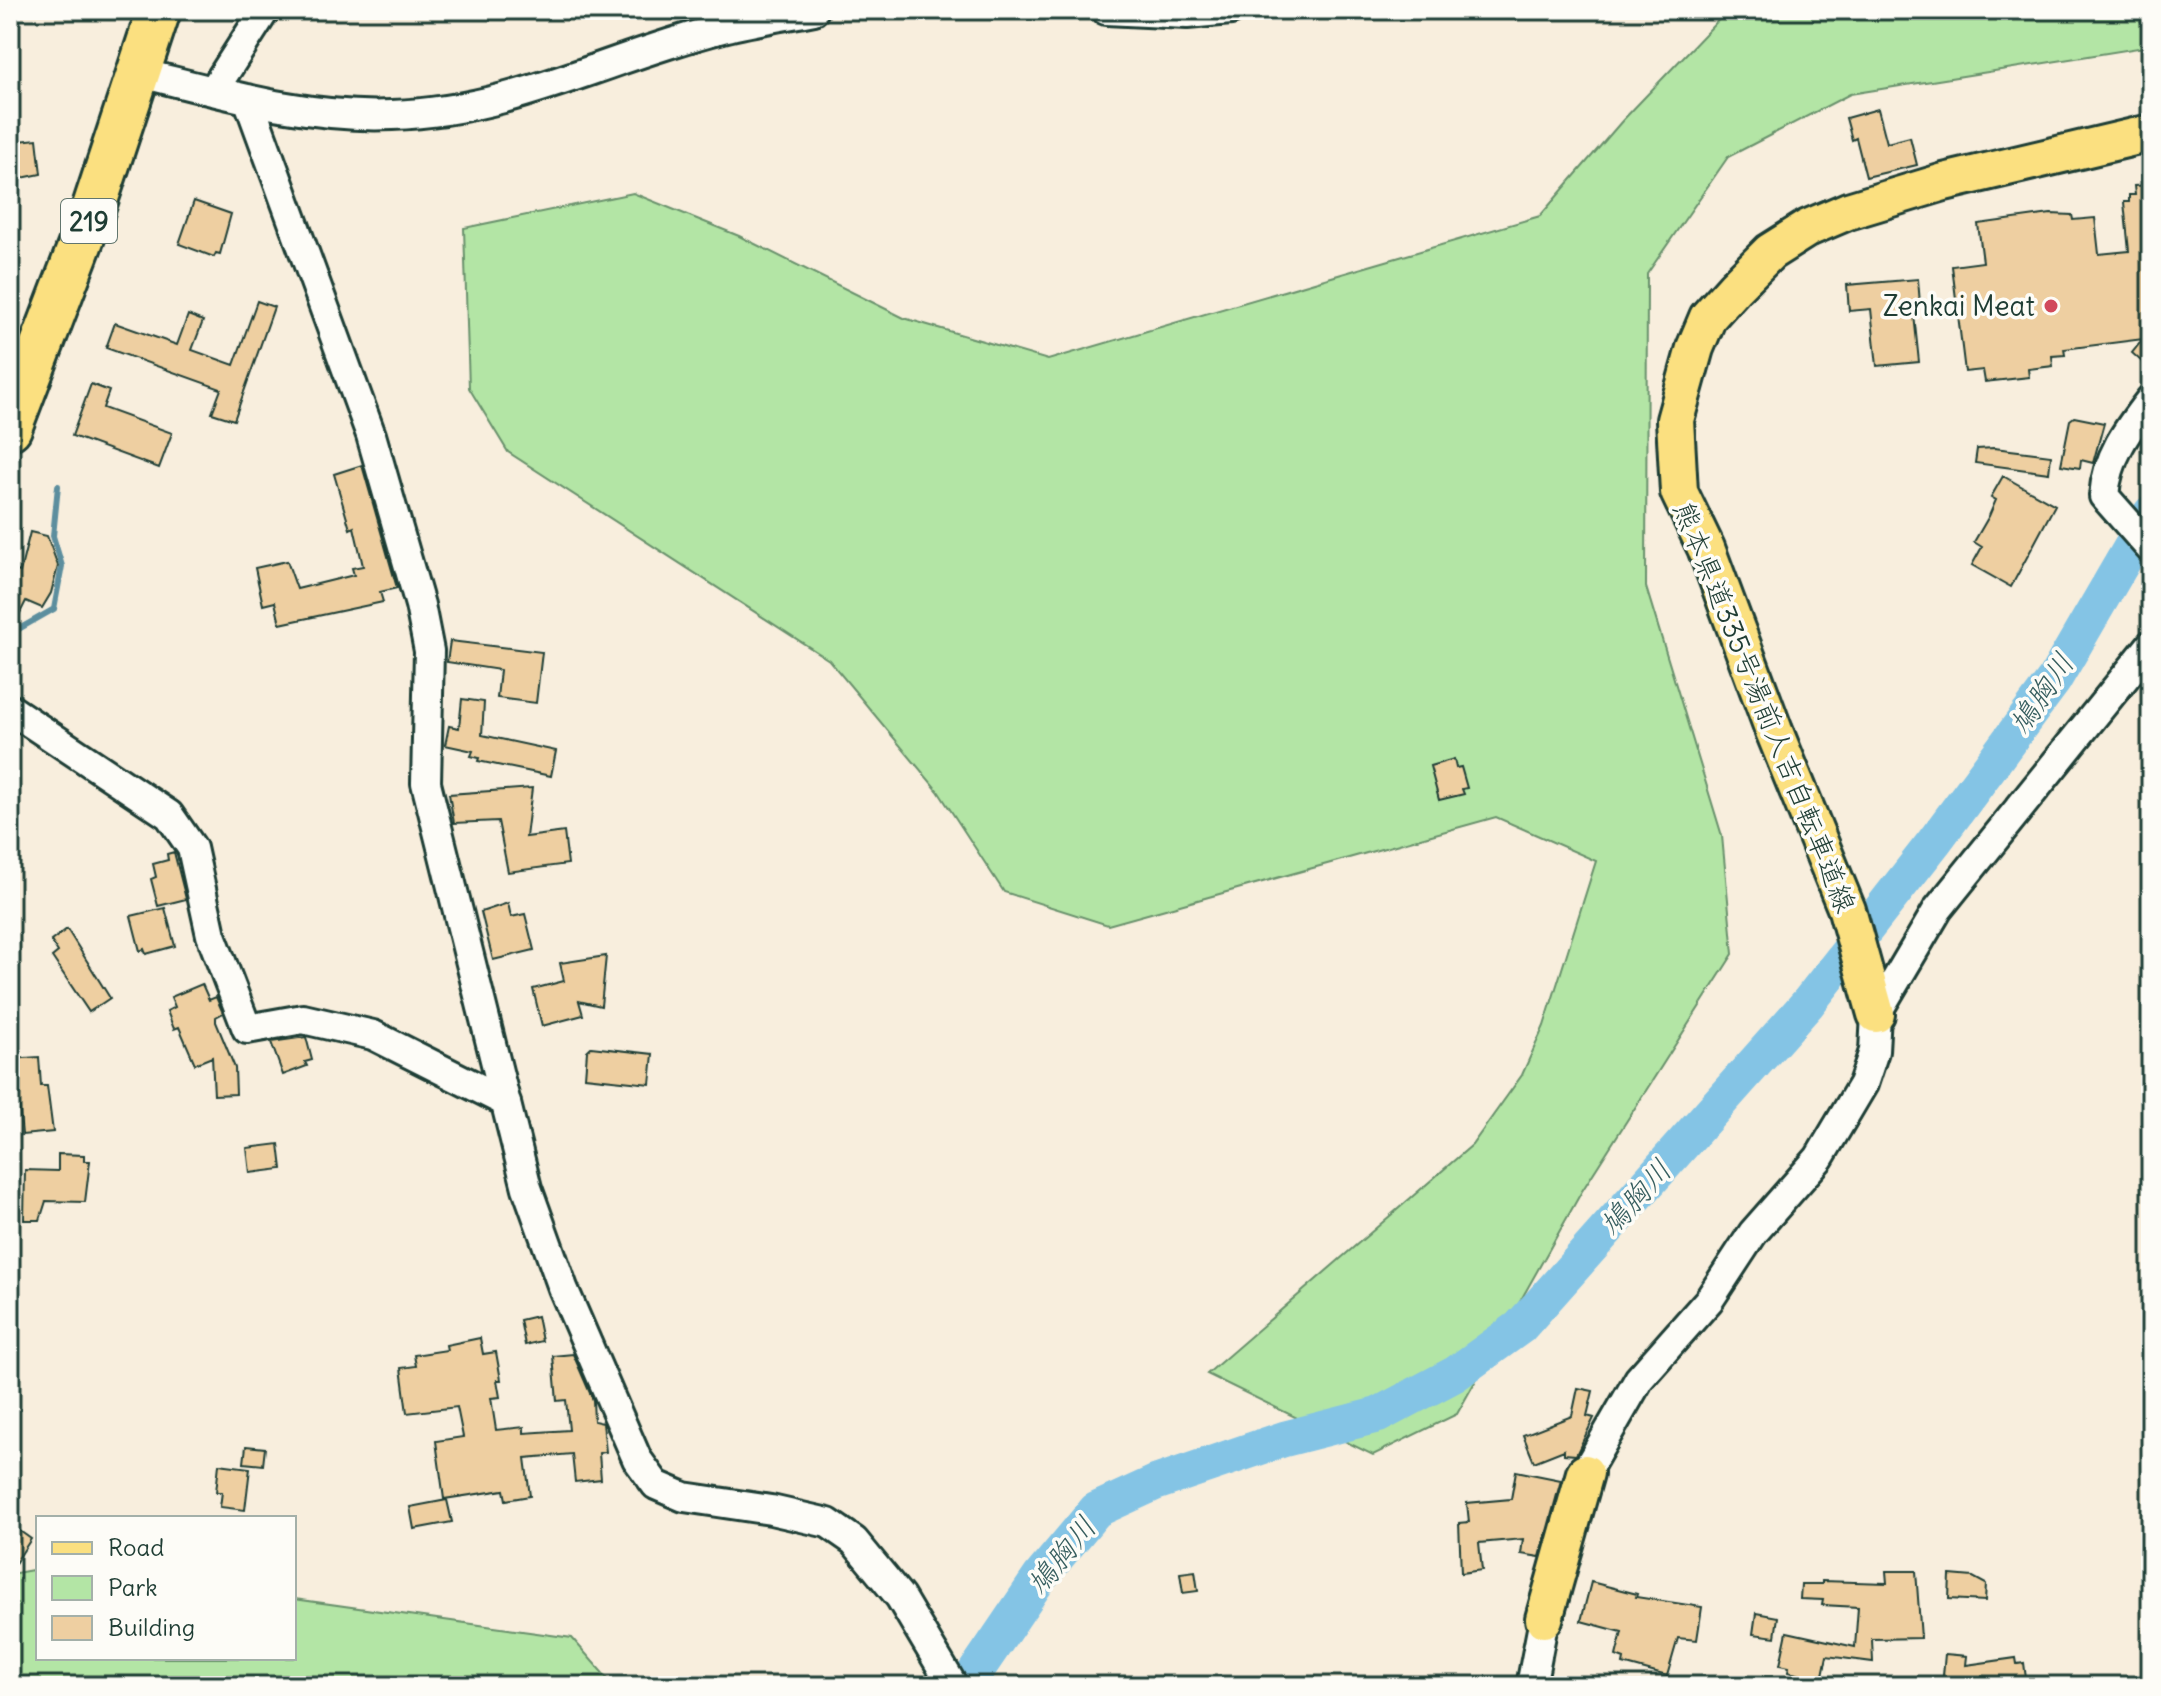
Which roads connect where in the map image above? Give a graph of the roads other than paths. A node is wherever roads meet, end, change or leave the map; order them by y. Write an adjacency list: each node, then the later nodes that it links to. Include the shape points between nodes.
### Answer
1 (159, 10): 6 (highway, 219)
2 (265, 10): 7 (street)
3 (814, 10): 8 (street, via 718,29 514,98 453,109 391,115 326,112)
4 (1106, 10): 5 (street)
5 (1231, 10)
6 (136, 72): 7 (street); 11 (highway, 219, via 91,216)
7 (213, 91): 8 (street)
8 (248, 99): 16 (street, via 371,435 420,605 429,651 426,783)
9 (2151, 133): 15 (main road, 熊本県道335号湯前人吉自転車道線, via 1944,182 1808,228 1770,252 1735,287 1708,317 1695,348 1675,420 1679,492 1706,548 1847,910)
10 (2151, 399): 12 (street, via 2115,451 2106,470 2104,496)
11 (10, 428)
12 (2151, 549)
13 (2151, 645): 15 (street, via 1938,909)
14 (10, 709): 16 (street, via 169,815 192,848 211,935 247,1029 303,1019 373,1035)
15 (1876, 1014): 17 (street, via 1874,1051 1863,1084 1819,1158 1753,1233 1709,1300 1639,1379)
16 (506, 1102): 19 (street, via 527,1188 563,1288 637,1459 656,1485 684,1497 828,1523 854,1541 882,1574)
17 (1585, 1473): 18 (main road)
18 (1544, 1619): 20 (street)
19 (953, 1686)
20 (1531, 1686)

